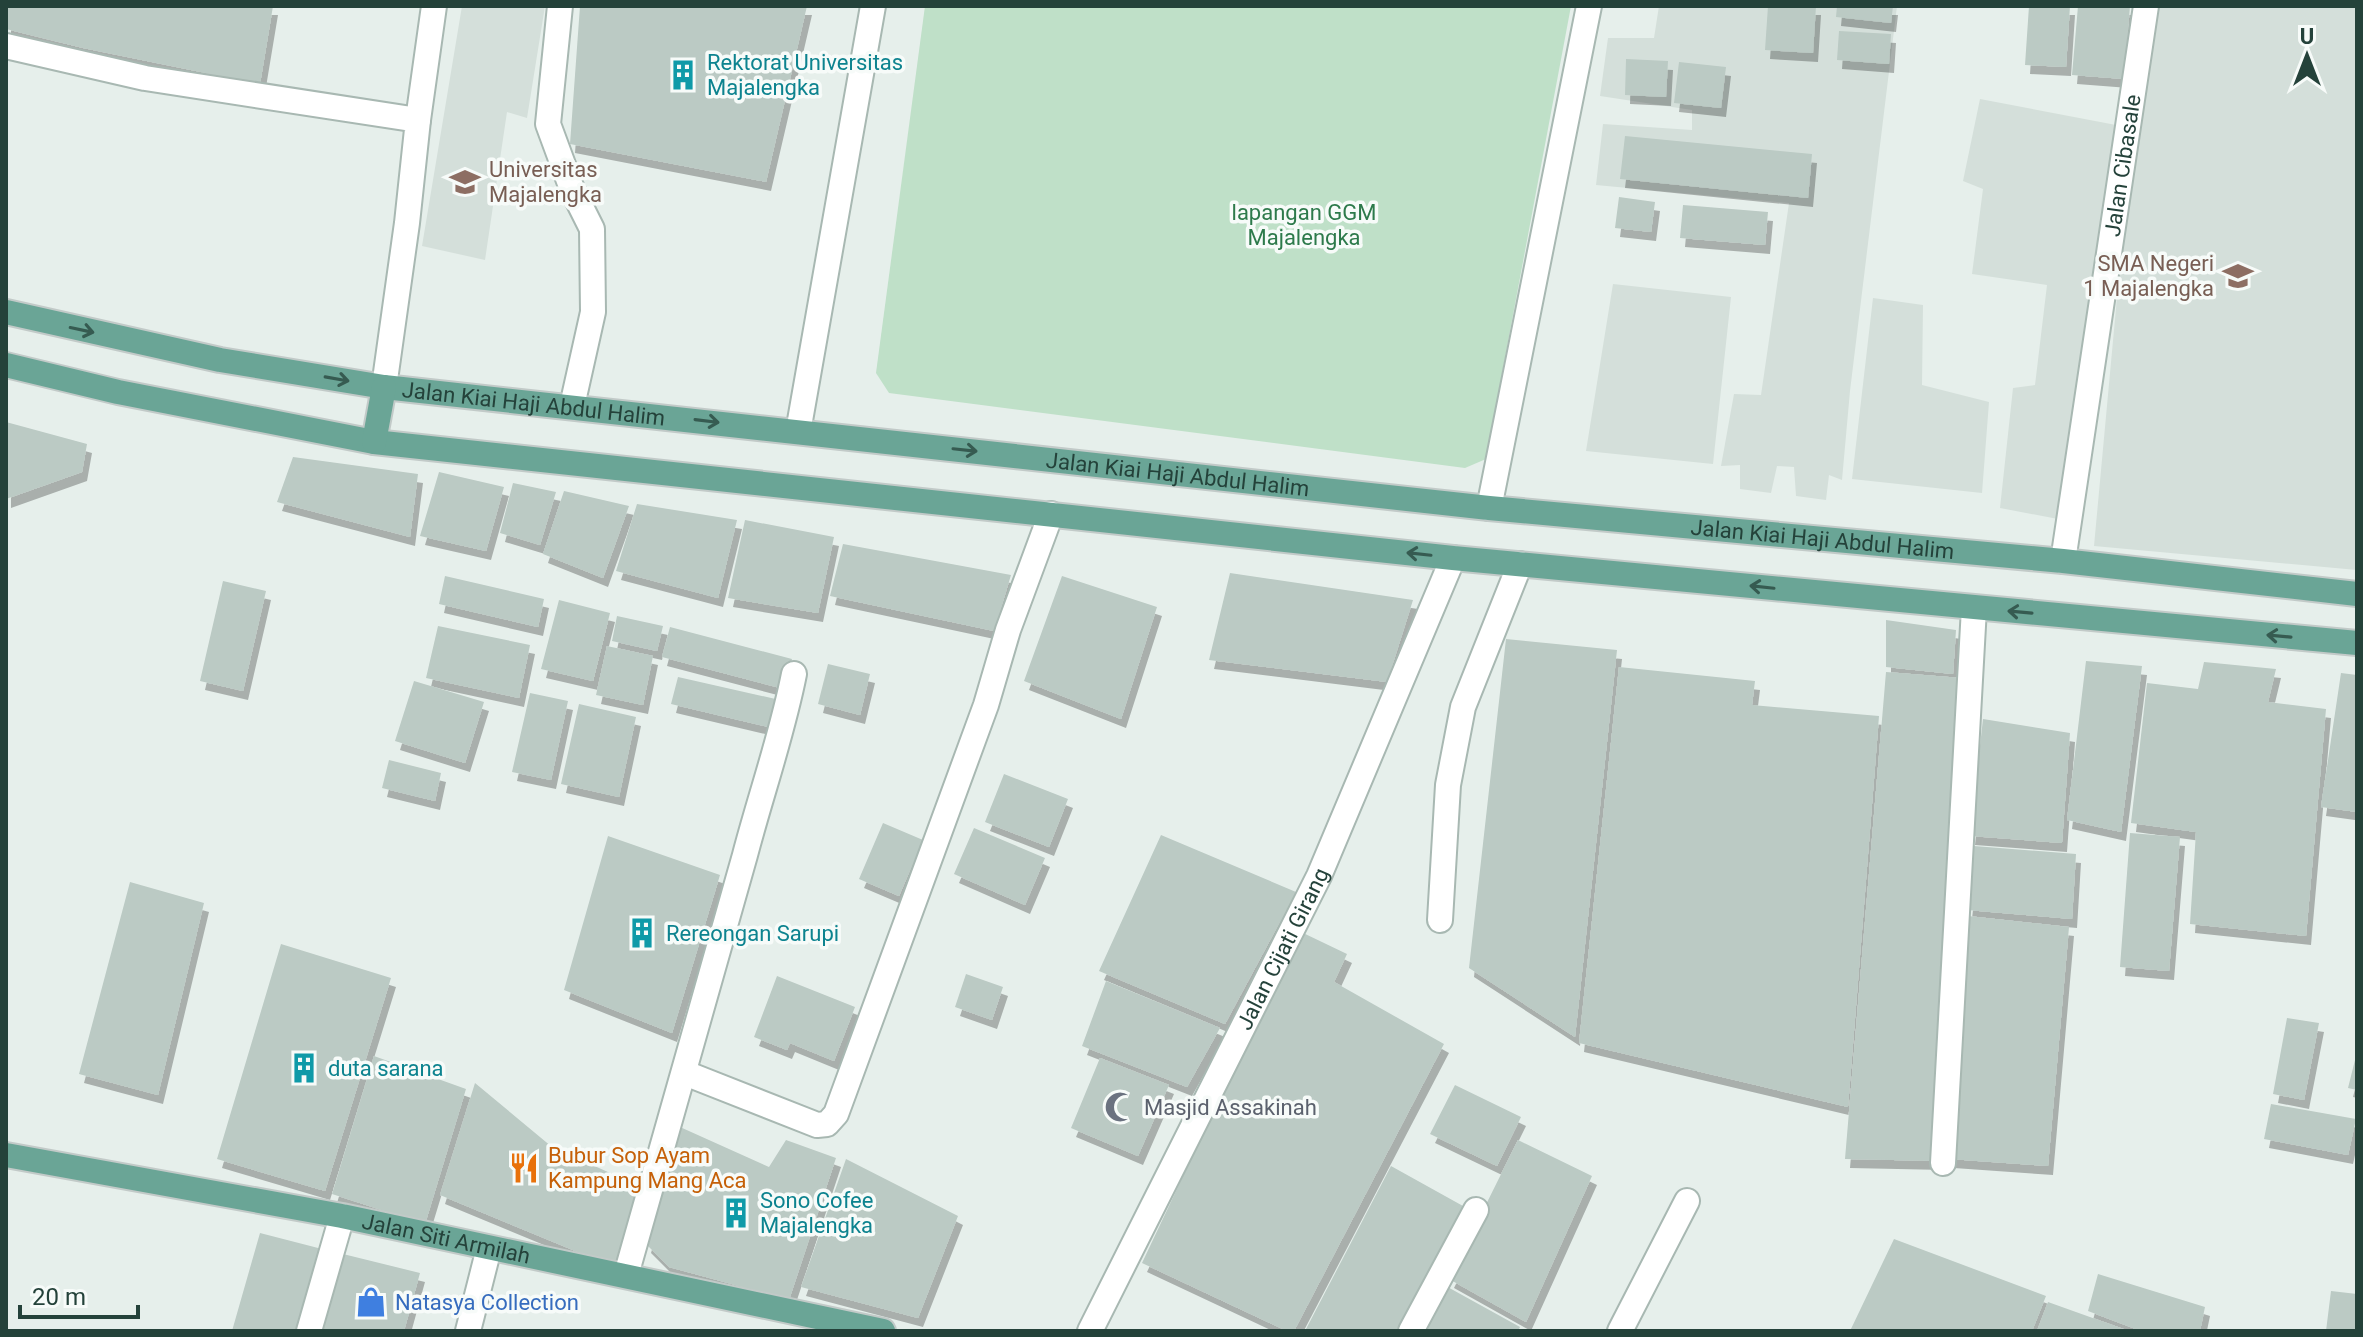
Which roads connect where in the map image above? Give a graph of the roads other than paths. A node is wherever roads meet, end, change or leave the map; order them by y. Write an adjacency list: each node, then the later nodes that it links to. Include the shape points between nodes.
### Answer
1 (434, 6): 7 (street)
2 (560, 6): 11 (street, via 548,124 592,229 593,312)
3 (873, 6): 12 (street)
4 (1589, 6): 14 (street)
5 (2146, 6): 17 (street, Jalan Cibasale)
6 (6, 46): 7 (street, via 145,78)
7 (418, 120): 10 (street)
8 (6, 312): 10 (main road, Jalan Kiai Haji Abdul Halim, one-way to 10, via 220,360)
9 (6, 365): 13 (main road)
10 (384, 387): 11 (main road, Jalan Kiai Haji Abdul Halim); 13 (main road)
11 (572, 406): 12 (main road, Jalan Kiai Haji Abdul Halim, one-way to 12)
12 (798, 432): 14 (main road, Jalan Kiai Haji Abdul Halim, one-way to 14)
13 (374, 442): 15 (main road)
14 (1489, 508): 17 (main road, Jalan Kiai Haji Abdul Halim)
15 (1051, 514): 16 (main road, one-way to 15); 24 (street, via 836,1114 827,1124 817,1125)
16 (1453, 558): 18 (main road); 35 (street, Jalan Cijati Girang, via 1319,876)
17 (2063, 561): 19 (main road, Jalan Kiai Haji Abdul Halim)
18 (1520, 564): 20 (main road, one-way to 18); 23 (street, via 1463,707 1448,785)
19 (2357, 594)
20 (1974, 608): 21 (main road, one-way to 20); 26 (street)
21 (2357, 643)
22 (794, 674): 24 (street)
23 (1440, 920)
24 (685, 1073): 31 (street)
25 (6, 1155): 29 (main road, Jalan Siti Armilah)
26 (1943, 1163)
27 (1687, 1201): 37 (street)
28 (1476, 1210): 36 (street)
29 (342, 1216): 30 (main road, Jalan Siti Armilah); 32 (street)
30 (489, 1248): 31 (main road, Jalan Siti Armilah); 33 (street)
31 (626, 1275): 34 (main road, Jalan Siti Armilah)
32 (309, 1331)
33 (468, 1331)
34 (883, 1331)
35 (1090, 1331)
36 (1411, 1331)
37 (1620, 1331)

